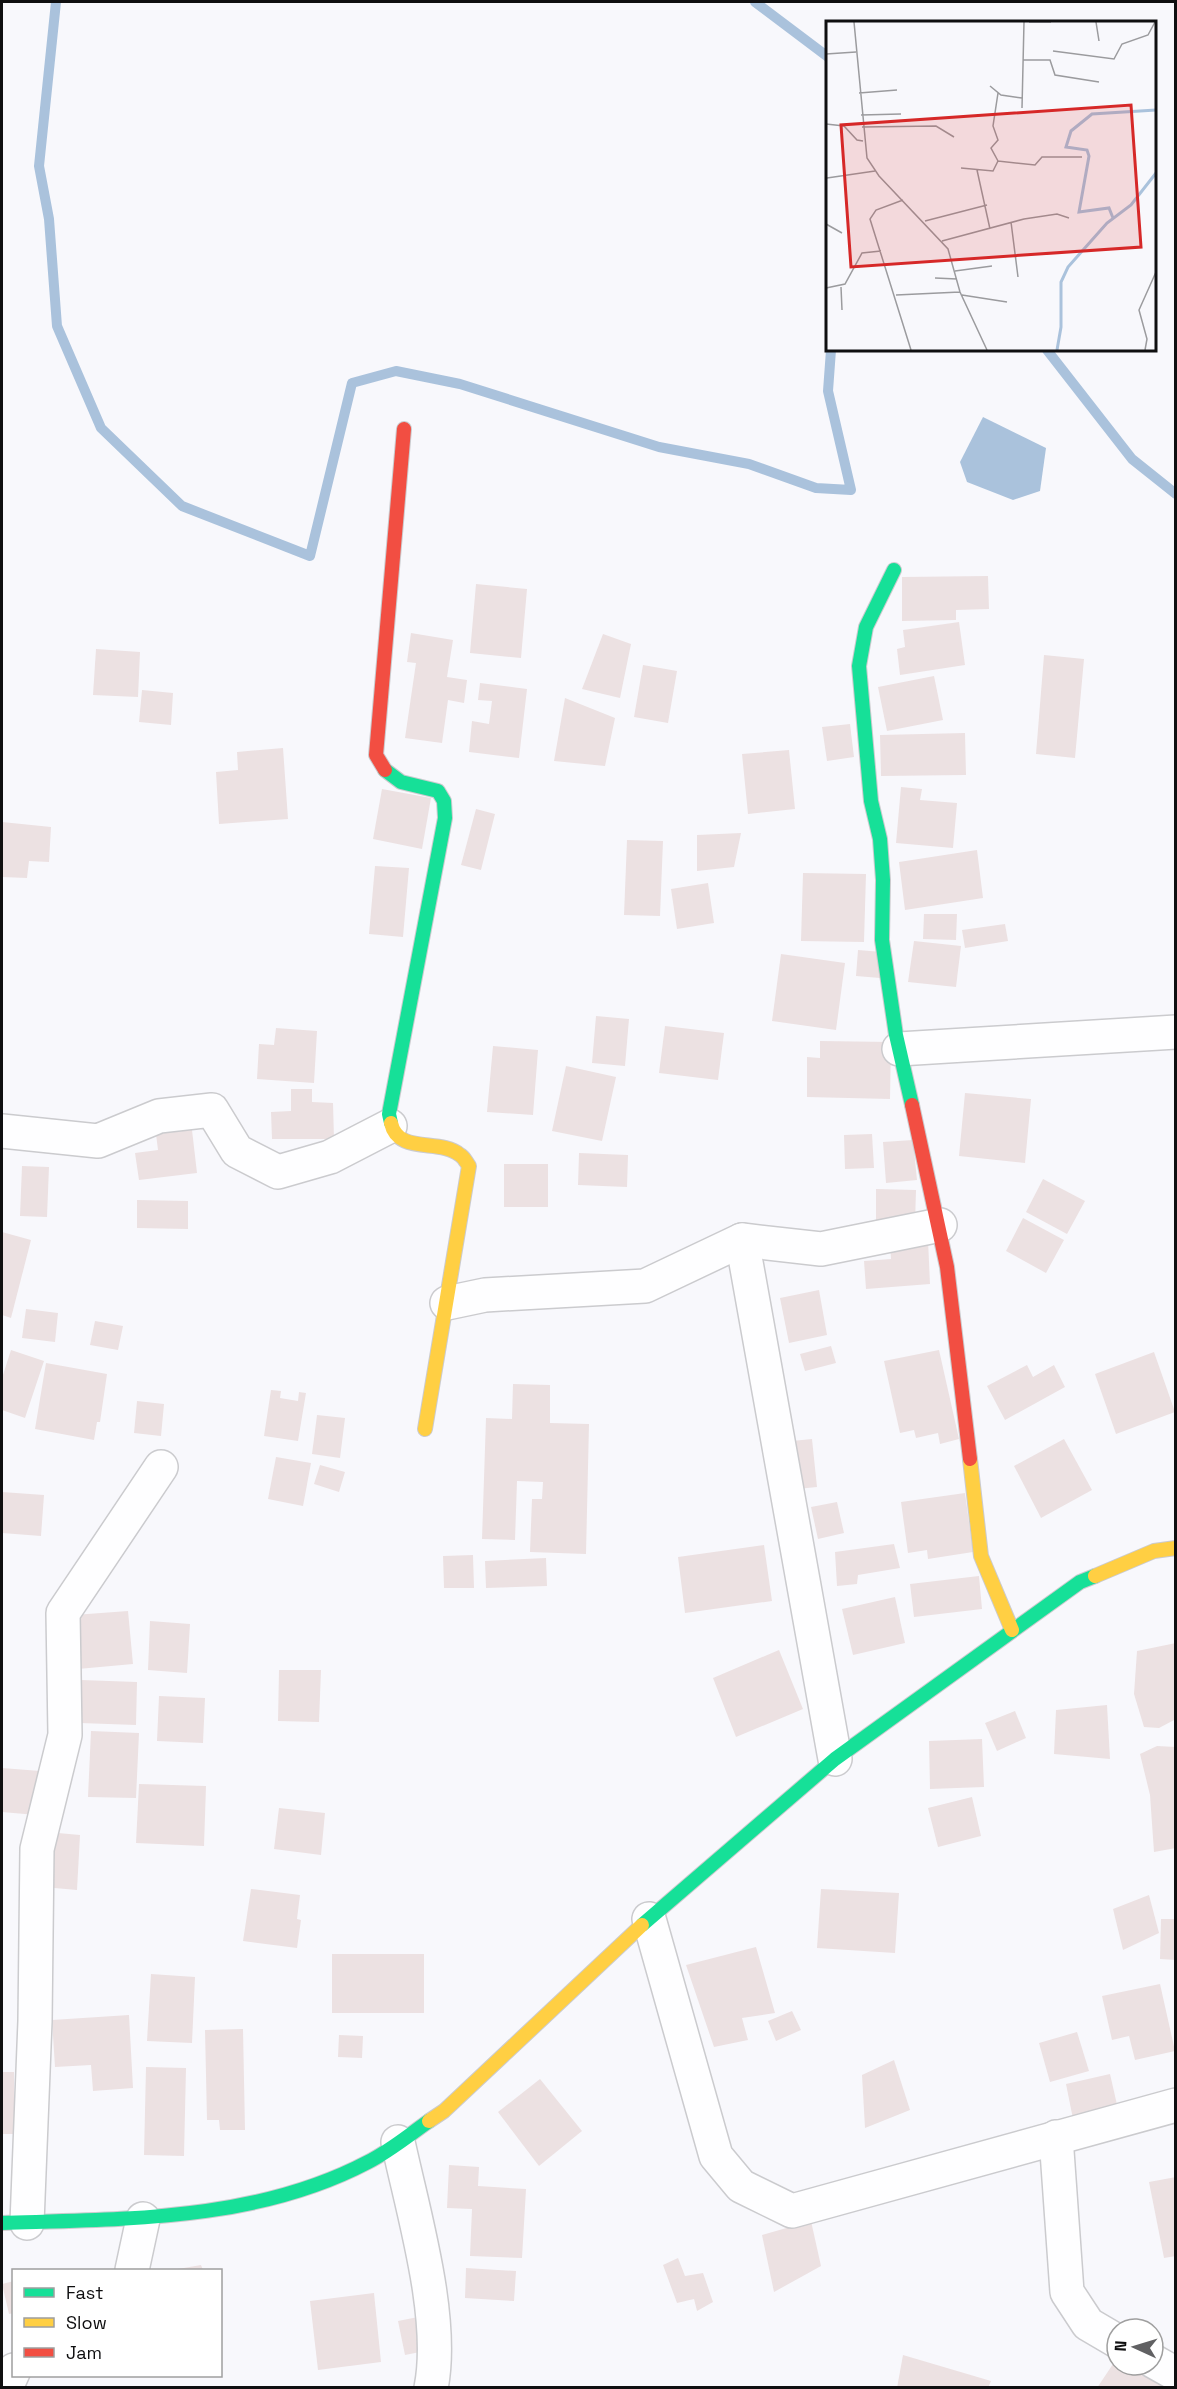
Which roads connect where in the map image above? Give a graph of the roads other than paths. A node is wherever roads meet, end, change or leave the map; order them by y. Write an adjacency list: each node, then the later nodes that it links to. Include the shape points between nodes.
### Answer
1 (404, 429): 5 (street, via 376,755 381,768 399,782 438,791 444,801 445,818 389,1114)
2 (894, 570): 4 (street, via 866,627 859,666 871,801 880,849 882,940)
3 (1176, 1032): 4 (street)
4 (899, 1049): 7 (street)
5 (390, 1126): 6 (street, via 330,1157 278,1172 237,1151 212,1110 159,1116 98,1141); 9 (street, via 394,1136 404,1141 464,1154 469,1166)
6 (2, 1131)
7 (940, 1225): 8 (street, via 821,1249); 13 (street, via 981,1557)
8 (742, 1240): 9 (street, via 645,1286 495,1294); 14 (street)
9 (447, 1303): 10 (street)
10 (425, 1429)
11 (162, 1467): 20 (street, via 63,1613 65,1735 37,1849 35,2021)
12 (1176, 1548): 13 (street, via 1154,1551 1080,1582)
13 (1012, 1630): 14 (street)
14 (835, 1759): 15 (street)
15 (649, 1919): 17 (street, via 716,2156 741,2186 792,2211); 18 (street, via 444,2111)
16 (1176, 2105): 17 (street)
17 (1056, 2137): 22 (street, via 1067,2292 1088,2324)
18 (398, 2142): 19 (street, via 369,2162 291,2194 235,2207); 23 (street, via 425,2269 436,2361)
19 (143, 2219): 20 (street); 21 (street)
20 (14, 2223)
21 (132, 2269)
22 (1105, 2334)
23 (431, 2388)

